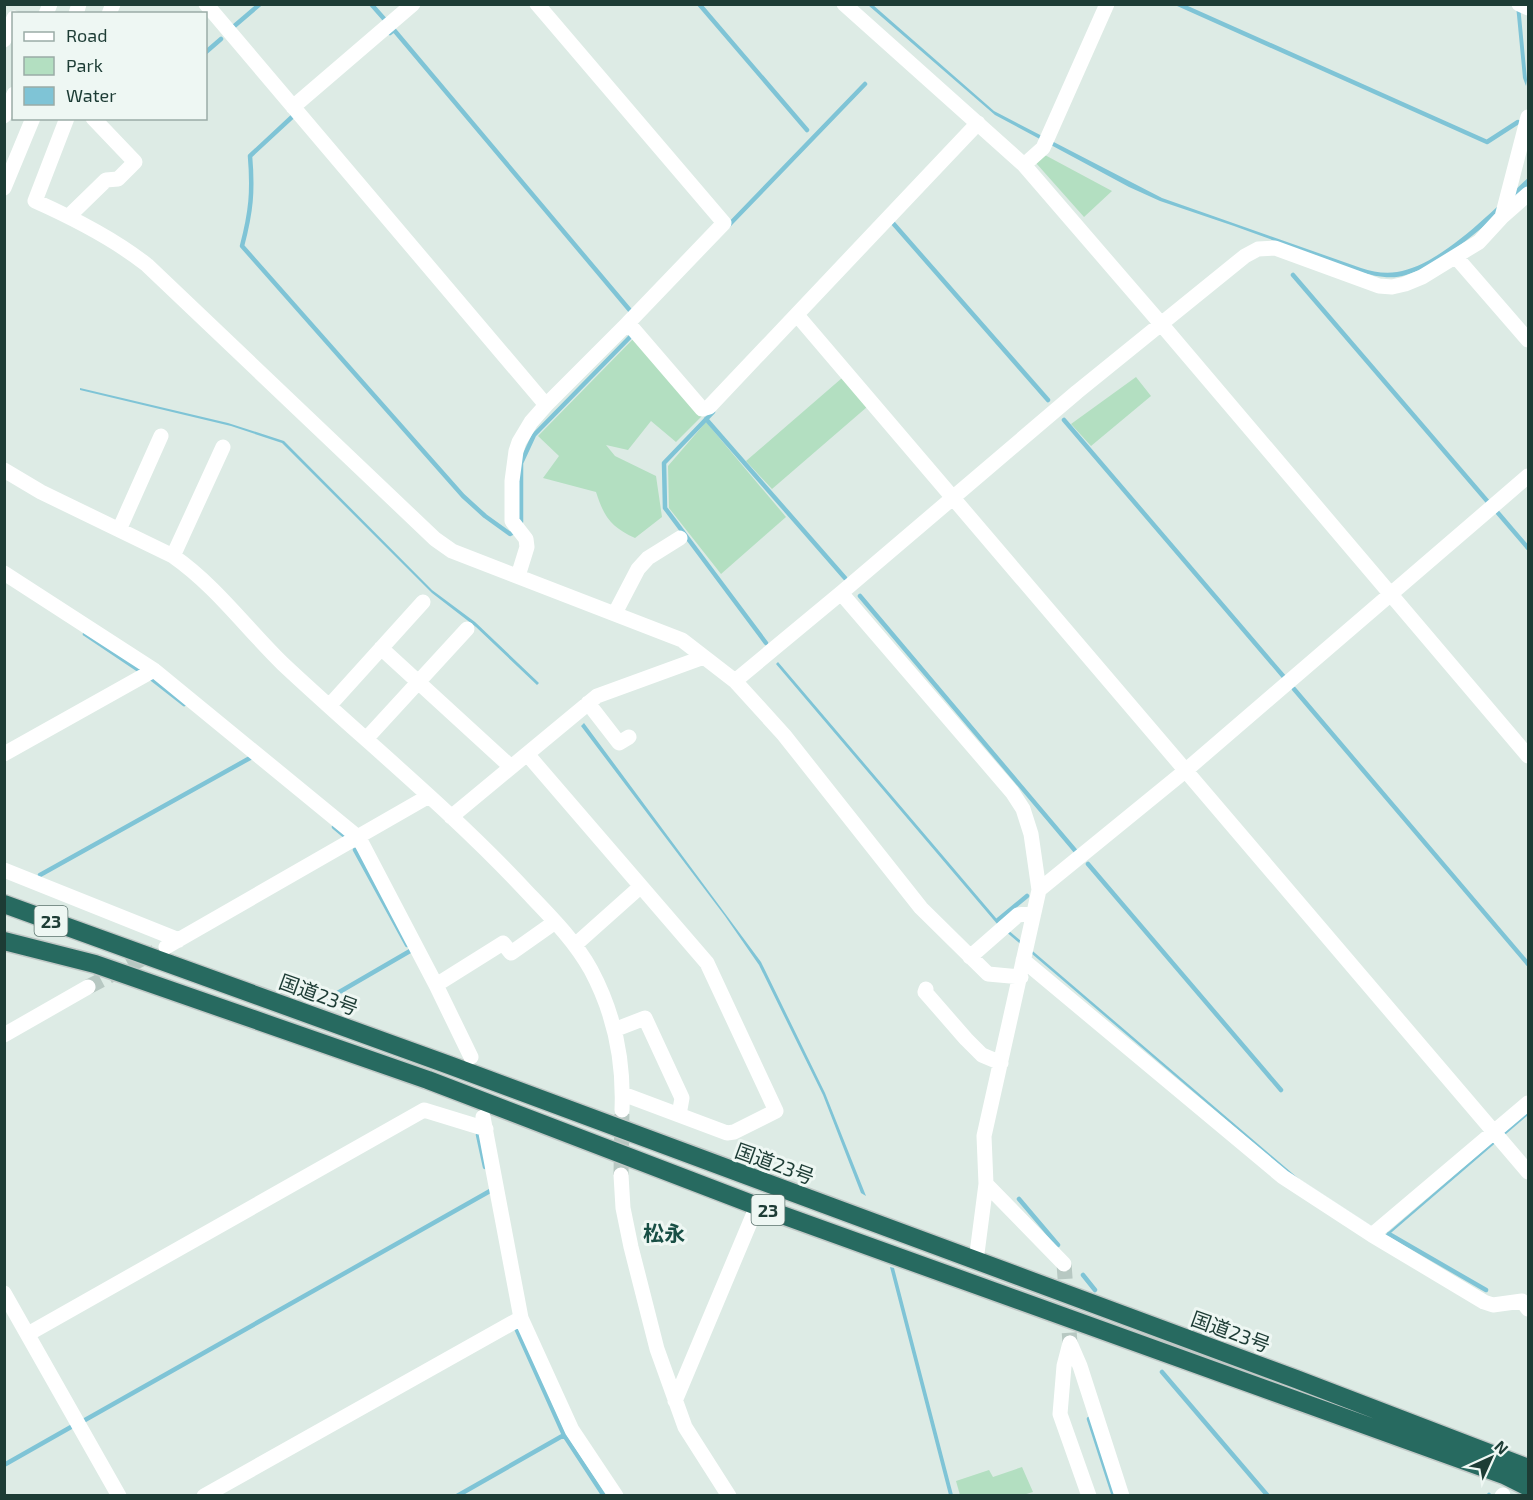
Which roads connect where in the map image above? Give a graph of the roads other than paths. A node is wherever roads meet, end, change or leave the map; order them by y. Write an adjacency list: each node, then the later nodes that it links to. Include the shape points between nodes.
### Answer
1 (206, 4): 9 (street)
2 (413, 4): 9 (street)
3 (537, 4): 23 (street, via 724,223)
4 (844, 4): 15 (street)
5 (1107, 4): 16 (street, via 1046,140)
6 (12, 22): 7 (street)
7 (4, 40)
8 (12, 99): 10 (street)
9 (293, 107): 26 (street)
10 (4, 117)
11 (1528, 117): 19 (street)
12 (32, 120): 17 (street)
13 (67, 120): 20 (street, via 35,201)
14 (95, 120): 20 (street, via 135,162 118,179 106,180)
15 (978, 123): 16 (street); 22 (street)
16 (1024, 165): 24 (street)
17 (4, 188)
18 (1528, 194): 19 (street)
19 (1503, 215): 21 (street, via 1479,242)
20 (69, 216): 36 (street, via 147,265 435,539 452,551)
21 (1456, 257): 24 (street, via 1422,277 1392,287 1360,280 1266,247 1245,256); 25 (street)
22 (797, 315): 23 (street, via 709,407 702,409); 31 (street)
23 (628, 324): 26 (street)
24 (1162, 324): 31 (street); 38 (street)
25 (1528, 340)
26 (546, 405): 36 (street, via 524,432 516,451 512,521 526,539 527,548)
27 (161, 436): 32 (street)
28 (224, 447): 34 (street)
29 (4, 470): 32 (street)
30 (1528, 476): 38 (street)
31 (952, 498): 37 (street); 55 (street)
32 (119, 530): 34 (street)
33 (680, 538): 40 (street, via 638,569)
34 (173, 556): 48 (street, via 213,589 282,663)
35 (4, 573): 44 (street)
36 (518, 576): 40 (street)
37 (841, 593): 45 (street); 61 (street, via 1012,792 1023,809 1031,834)
38 (1391, 595): 53 (street); 55 (street)
39 (423, 602): 42 (street)
40 (615, 613): 43 (street, via 682,640)
41 (467, 629): 46 (street)
42 (381, 648): 46 (street); 48 (street)
43 (704, 657): 45 (street); 47 (street, via 597,696)
44 (148, 673): 51 (street); 58 (street)
45 (735, 681): 68 (street, via 784,735 921,908)
46 (418, 682): 50 (street); 54 (street)
47 (588, 703): 49 (street, via 619,743); 52 (street)
48 (329, 706): 50 (street)
49 (628, 736)
50 (366, 739): 56 (street)
51 (4, 754)
52 (527, 754): 54 (street); 60 (street)
53 (1528, 756)
54 (511, 767): 57 (street)
55 (1185, 771): 61 (street); 81 (street)
56 (429, 796): 57 (street); 58 (street)
57 (451, 817): 64 (street)
58 (359, 838): 59 (street, via 173,943); 70 (street)
59 (4, 870)
60 (640, 888): 66 (street); 80 (street, via 707,963 777,1111 727,1133)
61 (1039, 890): 63 (street)
62 (4, 904): 87 (highway, 国道23号 / 23)
63 (1034, 913): 67 (street); 68 (street, via 1018,915)
64 (555, 922): 66 (street); 70 (street, via 511,953 503,944)
65 (4, 941): 85 (highway, 23, via 95,964 428,1080)
66 (574, 945): 73 (street, via 591,970)
67 (1025, 951): 69 (street); 86 (street, via 1283,1177)
68 (970, 957): 69 (street, via 988,974)
69 (1021, 977): 76 (street)
70 (436, 985): 75 (street)
71 (88, 987): 74 (street)
72 (926, 988): 76 (street, via 925,992 966,1040 982,1055)
73 (614, 1030): 77 (street); 80 (street, via 645,1018 682,1098)
74 (4, 1035)
75 (471, 1057)
76 (1001, 1063): 84 (street, via 984,1136)
77 (623, 1094): 79 (street); 80 (street)
78 (1528, 1103): 81 (street)
79 (622, 1110)
80 (679, 1115)
81 (1498, 1136): 82 (street); 86 (street)
82 (1528, 1172)
83 (621, 1175): 94 (street, via 631,1247 657,1349)
84 (986, 1184): 87 (street); 88 (street)
85 (757, 1206): 94 (street); 96 (highway, 23, via 1288,1396)
86 (1375, 1232): 90 (street, via 1485,1302 1493,1305 1522,1301)
87 (976, 1261): 95 (highway, 国道23号 / 23)
88 (1064, 1264)
89 (4, 1293): 91 (street)
90 (1528, 1309)
91 (11, 1318): 93 (street)
92 (521, 1318): 93 (street, via 484,1123 424,1110); 98 (street); 99 (street, via 572,1430)
93 (28, 1334): 97 (street)
94 (675, 1401): 100 (street, via 685,1427)
95 (1528, 1468)
96 (1528, 1487)
97 (119, 1496)
98 (204, 1496)
99 (616, 1496)
100 (729, 1496)
101 (1089, 1496): 102 (street, via 1060,1414 1070,1343)
102 (1122, 1496)

